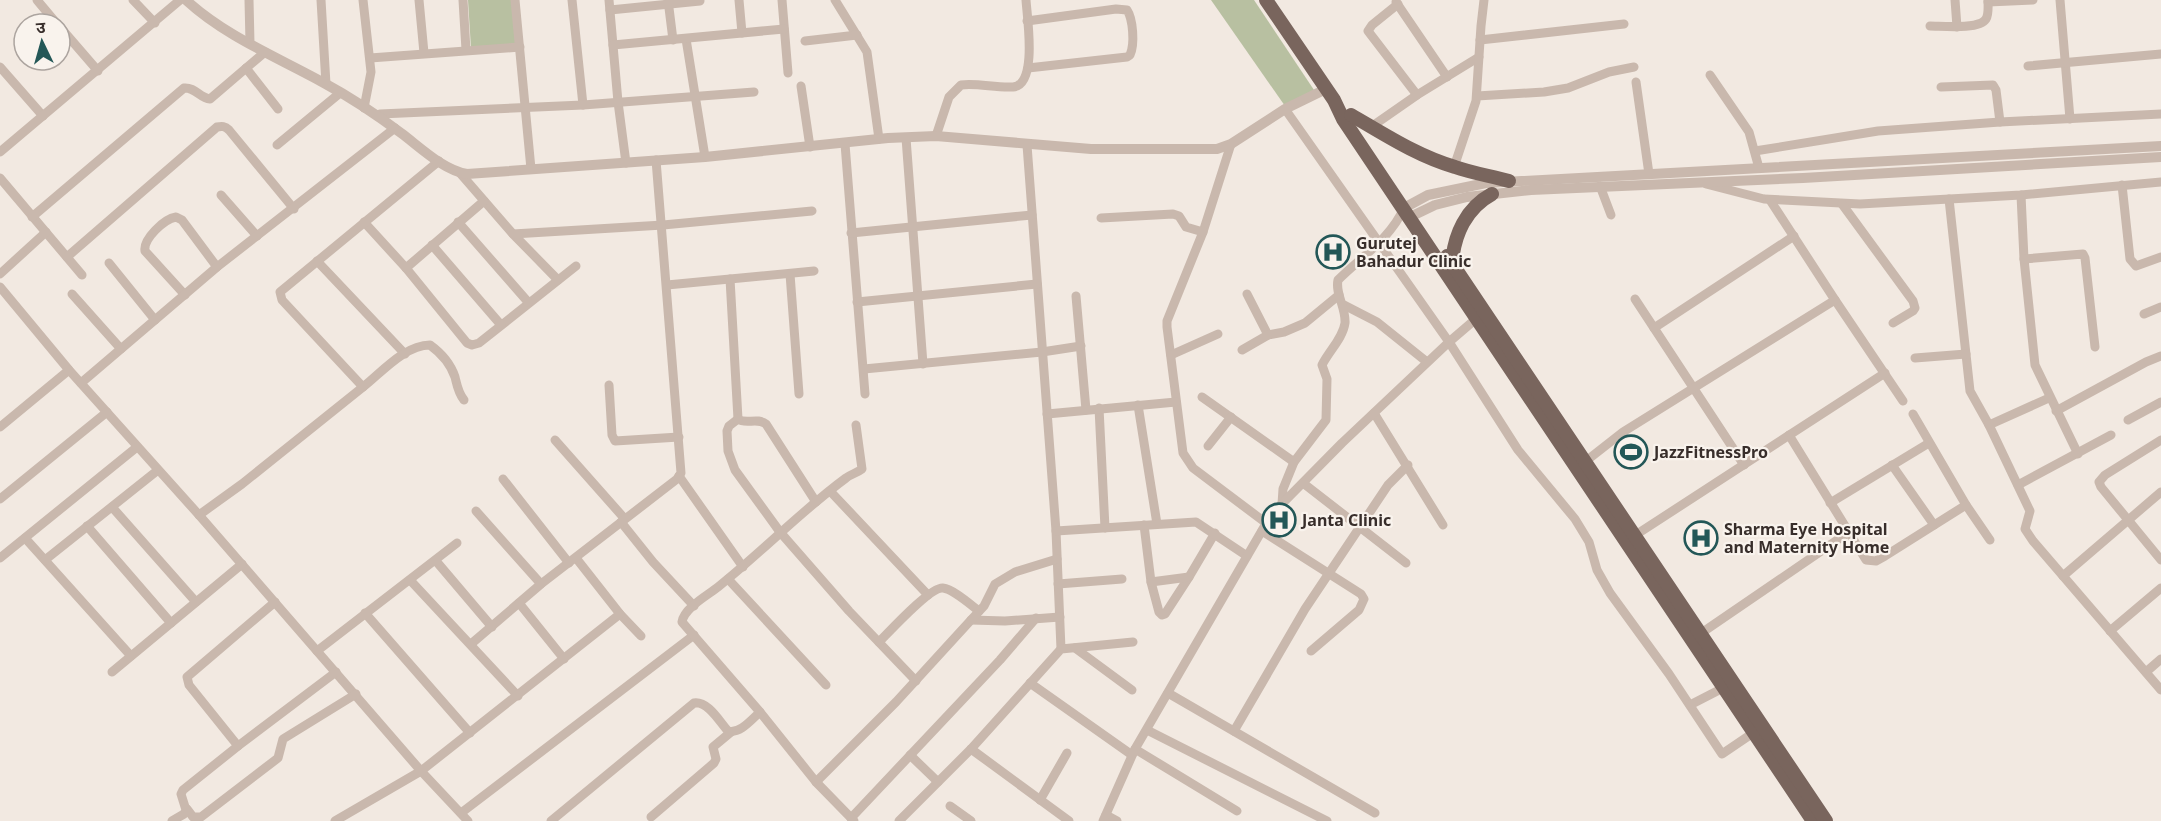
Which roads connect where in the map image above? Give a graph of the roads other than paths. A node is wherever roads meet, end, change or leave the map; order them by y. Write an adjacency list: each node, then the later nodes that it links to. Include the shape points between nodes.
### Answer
1 (37, 0): 26 (street)
2 (133, 0): 28 (street)
3 (180, 0): 28 (street)
4 (186, 0): 40 (street, via 209,20)
5 (249, 0): 40 (street)
6 (321, 0): 60 (street)
7 (363, 0): 48 (street)
8 (419, 0): 45 (street)
9 (462, 0): 43 (street)
10 (515, 0): 42 (street)
11 (572, 0): 70 (street)
12 (739, 0): 33 (street)
13 (782, 0): 32 (street)
14 (835, 0): 34 (street)
15 (1026, 0): 27 (street)
16 (1266, 0): 65 (main road)
17 (1484, 0): 38 (street)
18 (1955, 0): 31 (street)
19 (2033, 0): 22 (street)
20 (2060, 0): 49 (street)
21 (700, 1): 23 (street)
22 (1988, 1): 31 (street, via 1985,21)
23 (669, 2): 25 (street); 36 (street)
24 (1397, 2): 58 (street); 66 (street, via 1368,31)
25 (610, 5): 41 (street)
26 (47, 12)
27 (1027, 21): 54 (street); 54 (street, via 1127,10 1132,47 1127,57)
28 (155, 24): 55 (street)
29 (1624, 24): 38 (street)
30 (1930, 26): 31 (street)
31 (1957, 27)
32 (784, 29): 33 (street); 56 (street)
33 (742, 33): 35 (street)
34 (857, 35): 37 (street); 85 (street, via 868,57)
35 (686, 39): 36 (street); 68 (street)
36 (673, 40): 41 (street)
37 (805, 40)
38 (1480, 40): 47 (street)
39 (72, 41): 55 (street)
40 (250, 43): 44 (street)
41 (613, 45): 69 (street)
42 (520, 46): 43 (street); 72 (street)
43 (466, 50): 45 (street)
44 (265, 52): 53 (street); 60 (street)
45 (424, 52): 48 (street)
46 (2161, 54): 49 (street)
47 (1479, 57): 58 (street); 67 (street)
48 (370, 58): 71 (street, via 371,78)
49 (2066, 62): 50 (street); 79 (street)
50 (2028, 66)
51 (0, 67): 77 (street)
52 (1634, 67): 67 (street, via 1568,88)
53 (246, 68): 73 (street); 124 (street, via 210,99 184,88)
54 (1028, 68): 83 (street, via 1017,86 958,87 946,105)
55 (98, 71): 77 (street)
56 (788, 73)
57 (1710, 75): 93 (street, via 1749,132)
58 (1447, 77): 66 (street)
59 (1636, 82): 104 (street)
60 (326, 84): 64 (street)
61 (801, 86): 91 (street)
62 (1941, 87): 80 (street, via 1993,85)
63 (754, 92): 68 (street)
64 (340, 93): 71 (street); 88 (street)
65 (1330, 94): 74 (street); 76 (main road); 121 (main road)
66 (1416, 95): 81 (street)
67 (1477, 96): 100 (street)
68 (696, 97): 69 (street); 95 (street)
69 (618, 102): 70 (street); 99 (street)
70 (583, 105): 72 (street)
71 (364, 108): 78 (street)
72 (525, 108): 78 (street); 102 (street)
73 (278, 109)
74 (1285, 109): 87 (street); 136 (street)
75 (2161, 114): 79 (street)
76 (1351, 115): 81 (main road); 121 (main road)
77 (43, 116): 92 (street)
78 (377, 116): 82 (street)
79 (2070, 119): 80 (street)
80 (2000, 122): 93 (street, via 1878,131)
81 (1371, 127): 100 (main road)
82 (395, 128): 98 (street); 119 (street)
83 (936, 136): 84 (street); 89 (street)
84 (906, 138): 85 (street); 129 (street)
85 (879, 139): 86 (street)
86 (845, 144): 91 (street); 132 (street)
87 (1231, 144): 89 (street, via 1217,149); 131 (street)
88 (277, 145)
89 (1027, 145): 122 (street)
90 (2161, 146): 94 (street)
91 (810, 147): 95 (street)
92 (0, 152)
93 (1755, 152): 101 (street)
94 (2132, 153): 96 (street); 101 (street); 107 (street)
95 (705, 157): 97 (street)
96 (2161, 157)
97 (656, 160): 99 (street); 128 (street)
98 (439, 161): 103 (street); 126 (street)
99 (626, 163): 102 (street)
100 (1454, 167): 106 (main road)
101 (1759, 168): 104 (street)
102 (531, 169): 103 (street)
103 (460, 173): 117 (street)
104 (1649, 174): 109 (street)
105 (0, 178): 124 (street)
106 (1509, 181): 109 (street); 121 (street, via 1428,195)
107 (1698, 182): 111 (street); 116 (street)
108 (2161, 182): 110 (street)
109 (1530, 184): 111 (street); 112 (street)
110 (2122, 185): 114 (street); 139 (street, via 2130,259 2136,266)
111 (1600, 186): 123 (street)
112 (1492, 194): 121 (street); 143 (main road, via 1468,214 1453,247)
113 (221, 195): 134 (street)
114 (2020, 195): 115 (street); 140 (street)
115 (1949, 199): 118 (street); 183 (street)
116 (1770, 200): 118 (street); 135 (street)
117 (484, 201): 127 (street); 133 (street)
118 (1842, 204): 171 (street, via 1913,301 1913,311)
119 (294, 209): 134 (street); 138 (street, via 229,130 220,126)
120 (812, 211): 128 (street)
121 (1408, 213): 136 (street); 143 (main road); 169 (main road)
122 (1032, 215): 129 (street); 153 (street)
123 (1611, 215)
124 (32, 217): 130 (street)
125 (1101, 218): 131 (street, via 1173,213 1186,227)
126 (364, 222): 141 (street); 146 (street)
127 (458, 222): 137 (street); 164 (street)
128 (663, 225): 133 (street); 154 (street)
129 (913, 228): 132 (street); 160 (street)
130 (46, 232): 138 (street); 148 (street)
131 (1203, 232): 184 (street, via 1167,321)
132 (851, 233): 165 (street)
133 (513, 234): 152 (street)
134 (257, 236): 145 (street)
135 (1794, 236): 163 (street); 173 (street)
136 (1379, 243): 159 (street, via 1338,280); 176 (street)
137 (432, 245): 146 (street); 172 (street)
138 (67, 257): 150 (street)
139 (2161, 257)
140 (2024, 259): 178 (street, via 2083,254); 199 (street, via 2035,365)
141 (317, 261): 182 (street); 194 (street, via 282,289 280,296)
142 (109, 263): 170 (street)
143 (1452, 263): 227 (main road)
144 (576, 266): 152 (street)
145 (217, 267): 158 (street); 158 (street, via 182,220 168,219 144,247)
146 (406, 268): 172 (street, via 466,343 479,343)
147 (814, 271): 149 (street)
148 (0, 274)
149 (790, 274): 151 (street); 196 (street)
150 (82, 275)
151 (730, 279): 154 (street); 213 (street)
152 (558, 280): 164 (street)
153 (1037, 284): 160 (street); 181 (street)
154 (667, 285): 220 (street)
155 (0, 286): 190 (street)
156 (72, 294): 179 (street)
157 (1246, 294): 175 (street)
158 (185, 295): 170 (street)
159 (1339, 295): 166 (street); 175 (street, via 1305,324)
160 (917, 296): 165 (street); 188 (street)
161 (1077, 296): 177 (street)
162 (1635, 299): 173 (street)
163 (1835, 300): 191 (street); 195 (street)
164 (528, 302): 172 (street)
165 (856, 302): 189 (street)
166 (1344, 305): 187 (street, via 1377,322); 228 (street, via 1343,331 1322,365 1327,379 1326,420)
167 (2161, 307): 168 (street)
168 (2144, 314)
169 (1477, 318): 176 (street); 301 (main road)
170 (156, 320): 179 (street)
171 (1893, 323)
172 (501, 325)
173 (1654, 328): 195 (street)
174 (1218, 334): 184 (street)
175 (1268, 335): 180 (street)
176 (1449, 342): 187 (street); 324 (street, via 1518,450 1584,533 1610,593)
177 (1081, 346): 181 (street); 206 (street)
178 (2095, 347)
179 (121, 349): 192 (street)
180 (1242, 350)
181 (1042, 352): 188 (street); 210 (street)
182 (405, 354): 194 (street); 200 (street, via 421,346 434,348 454,374)
183 (1966, 354): 186 (street); 216 (street, via 1970,391)
184 (1171, 355): 202 (street)
185 (2161, 356): 207 (street)
186 (1915, 358)
187 (1427, 362): 209 (street)
188 (923, 364): 189 (street)
189 (864, 369): 197 (street)
190 (69, 370): 192 (street); 217 (street)
191 (1885, 373): 201 (street); 218 (street)
192 (81, 383): 208 (street)
193 (609, 385): 220 (street, via 615,441)
194 (363, 387): 246 (street)
195 (1694, 388): 227 (street, via 1623,432); 230 (street)
196 (799, 394)
197 (865, 394)
198 (1202, 397): 212 (street)
199 (2049, 398): 207 (street); 216 (street)
200 (464, 400)
201 (1903, 400)
202 (1176, 402): 204 (street); 254 (street, via 1186,460)
203 (2161, 402): 214 (street)
204 (1138, 405): 205 (street); 249 (street)
205 (1100, 408): 206 (street); 256 (street)
206 (1086, 410): 210 (street)
207 (2056, 411): 226 (street)
208 (107, 412): 225 (street); 239 (street)
209 (1374, 413): 229 (street); 235 (street)
210 (1047, 414): 257 (street)
211 (1913, 414): 223 (street)
212 (1231, 417): 224 (street); 228 (street)
213 (738, 419): 240 (street, via 766,424); 258 (street, via 727,431 732,466)
214 (2128, 420)
215 (856, 425): 237 (street, via 863,468)
216 (1989, 425): 236 (street)
217 (0, 427)
218 (1789, 435): 230 (street); 241 (street)
219 (2111, 435): 226 (street)
220 (680, 437): 233 (street)
221 (555, 440): 247 (street)
222 (2160, 442): 248 (street, via 2098,482)
223 (1929, 443): 231 (street); 243 (street)
224 (1208, 446)
225 (137, 447): 232 (street); 262 (street)
226 (2078, 454): 236 (street)
227 (1586, 461): 261 (main road)
228 (1294, 462): 242 (street, via 1283,489)
229 (1408, 465): 251 (street); 255 (street, via 1388,485)
230 (1744, 465): 261 (street)
231 (1892, 465): 241 (street); 252 (street)
232 (158, 470): 244 (street); 246 (street)
233 (680, 476): 247 (street); 274 (street)
234 (503, 479): 269 (street)
235 (1303, 483): 242 (street); 255 (street)
236 (2018, 485): 276 (street, via 2030,511 2027,532)
237 (830, 491): 240 (street); 285 (street)
238 (2161, 492): 248 (street)
239 (0, 498)
240 (816, 502): 258 (street)
241 (1830, 503): 259 (street)
242 (1282, 504): 254 (street)
243 (1966, 505): 252 (street); 263 (street)
244 (112, 507): 253 (street); 286 (street)
245 (476, 511): 282 (street)
246 (199, 515): 273 (street)
247 (623, 520): 269 (street); 289 (street, via 653,562)
248 (2129, 520): 270 (street); 276 (street)
249 (1157, 524): 250 (street); 260 (street, via 1196,522)
250 (1144, 525): 256 (street); 281 (street)
251 (1443, 525)
252 (1934, 525): 259 (street, via 1876,561 1866,560)
253 (87, 526): 268 (street); 296 (street)
254 (1264, 527): 265 (street); 275 (street)
255 (1360, 527): 272 (street); 275 (street)
256 (1105, 528): 257 (street)
257 (1056, 531): 267 (street)
258 (780, 532): 274 (street); 302 (street)
259 (1849, 532): 301 (street)
260 (1215, 533): 265 (street); 277 (street)
261 (1634, 536): 301 (main road)
262 (25, 538): 266 (street); 268 (street)
263 (1990, 540)
264 (457, 543): 271 (street)
265 (1247, 556): 321 (street)
266 (0, 558)
267 (1057, 559): 283 (street); 290 (street, via 1003,577)
268 (45, 560): 309 (street)
269 (572, 560): 282 (street); 292 (street)
270 (2161, 560)
271 (436, 561): 280 (street); 297 (street)
272 (1406, 563)
273 (242, 564): 286 (street); 287 (street)
274 (743, 567): 278 (street)
275 (1328, 573): 308 (street, via 1361,594 1363,605); 327 (street)
276 (2063, 576): 298 (street)
277 (1190, 578): 281 (street); 281 (street, via 1162,615)
278 (728, 579): 289 (street); 317 (street)
279 (1122, 579): 283 (street)
280 (410, 580): 291 (street); 304 (street)
281 (1151, 582)
282 (541, 584): 288 (street)
283 (1058, 584): 293 (street)
284 (2161, 588): 298 (street)
285 (928, 595): 290 (street, via 946,588); 302 (street)
286 (196, 602): 296 (street)
287 (275, 602): 307 (street); 331 (street, via 187,677 189,685)
288 (519, 603): 297 (street); 310 (street)
289 (694, 606): 299 (street, via 682,622)
290 (979, 611): 295 (street)
291 (365, 613): 307 (street); 329 (street)
292 (620, 614): 300 (street); 310 (street)
293 (1060, 617): 294 (street); 306 (street)
294 (1036, 618): 295 (street); 335 (street)
295 (971, 620): 315 (street)
296 (171, 623): 309 (street)
297 (492, 627): 304 (street)
298 (2110, 631): 314 (street)
299 (694, 635): 325 (street); 344 (street)
300 (641, 636)
301 (1696, 638): 318 (main road); 357 (main road)
302 (879, 642): 315 (street)
303 (1133, 642): 305 (street)
304 (471, 644): 323 (street)
305 (1075, 648): 306 (street); 319 (street)
306 (1061, 649): 316 (street)
307 (317, 651): 313 (street)
308 (1311, 651)
309 (131, 656): 312 (street)
310 (564, 659): 323 (street)
311 (2161, 659): 314 (street)
312 (112, 672)
313 (336, 672): 322 (street); 331 (street)
314 (2146, 672): 320 (street)
315 (916, 681): 337 (street)
316 (1030, 683): 332 (street); 333 (street)
317 (826, 685)
318 (1723, 687): 324 (street); 330 (main road)
319 (1132, 690)
320 (2161, 690)
321 (1168, 693): 326 (street); 327 (street)
322 (356, 694): 336 (street); 341 (street, via 284,739 278,758 201,817 193,817)
323 (518, 696): 329 (street)
324 (1690, 705): 330 (street, via 1722,754)
325 (760, 712): 328 (street); 337 (street)
326 (1147, 730): 333 (street); 355 (street)
327 (1234, 731): 343 (street)
328 (731, 732): 345 (street, via 713,747 714,763); 350 (street, via 698,702)
329 (470, 733): 336 (street)
330 (1753, 733): 356 (main road)
331 (238, 746): 341 (street, via 183,790)
332 (971, 749): 338 (street); 339 (street)
333 (1133, 752): 342 (street); 346 (street)
334 (1067, 753): 339 (street)
335 (910, 755): 338 (street); 347 (street)
336 (421, 771): 344 (street); 349 (street)
337 (816, 782): 347 (street)
338 (938, 782): 351 (street)
339 (1040, 800): 353 (street)
340 (950, 806): 352 (street)
341 (186, 808): 348 (street, via 184,814)
342 (1238, 811)
343 (1376, 813)
344 (464, 817)
345 (651, 817)
346 (1105, 818): 354 (street)
347 (853, 819)
348 (172, 821)
349 (335, 821)
350 (551, 821)
351 (899, 821)
352 (971, 821)
353 (1070, 821)
354 (1117, 821)
355 (1327, 821)
356 (1813, 821)
357 (1826, 821)

